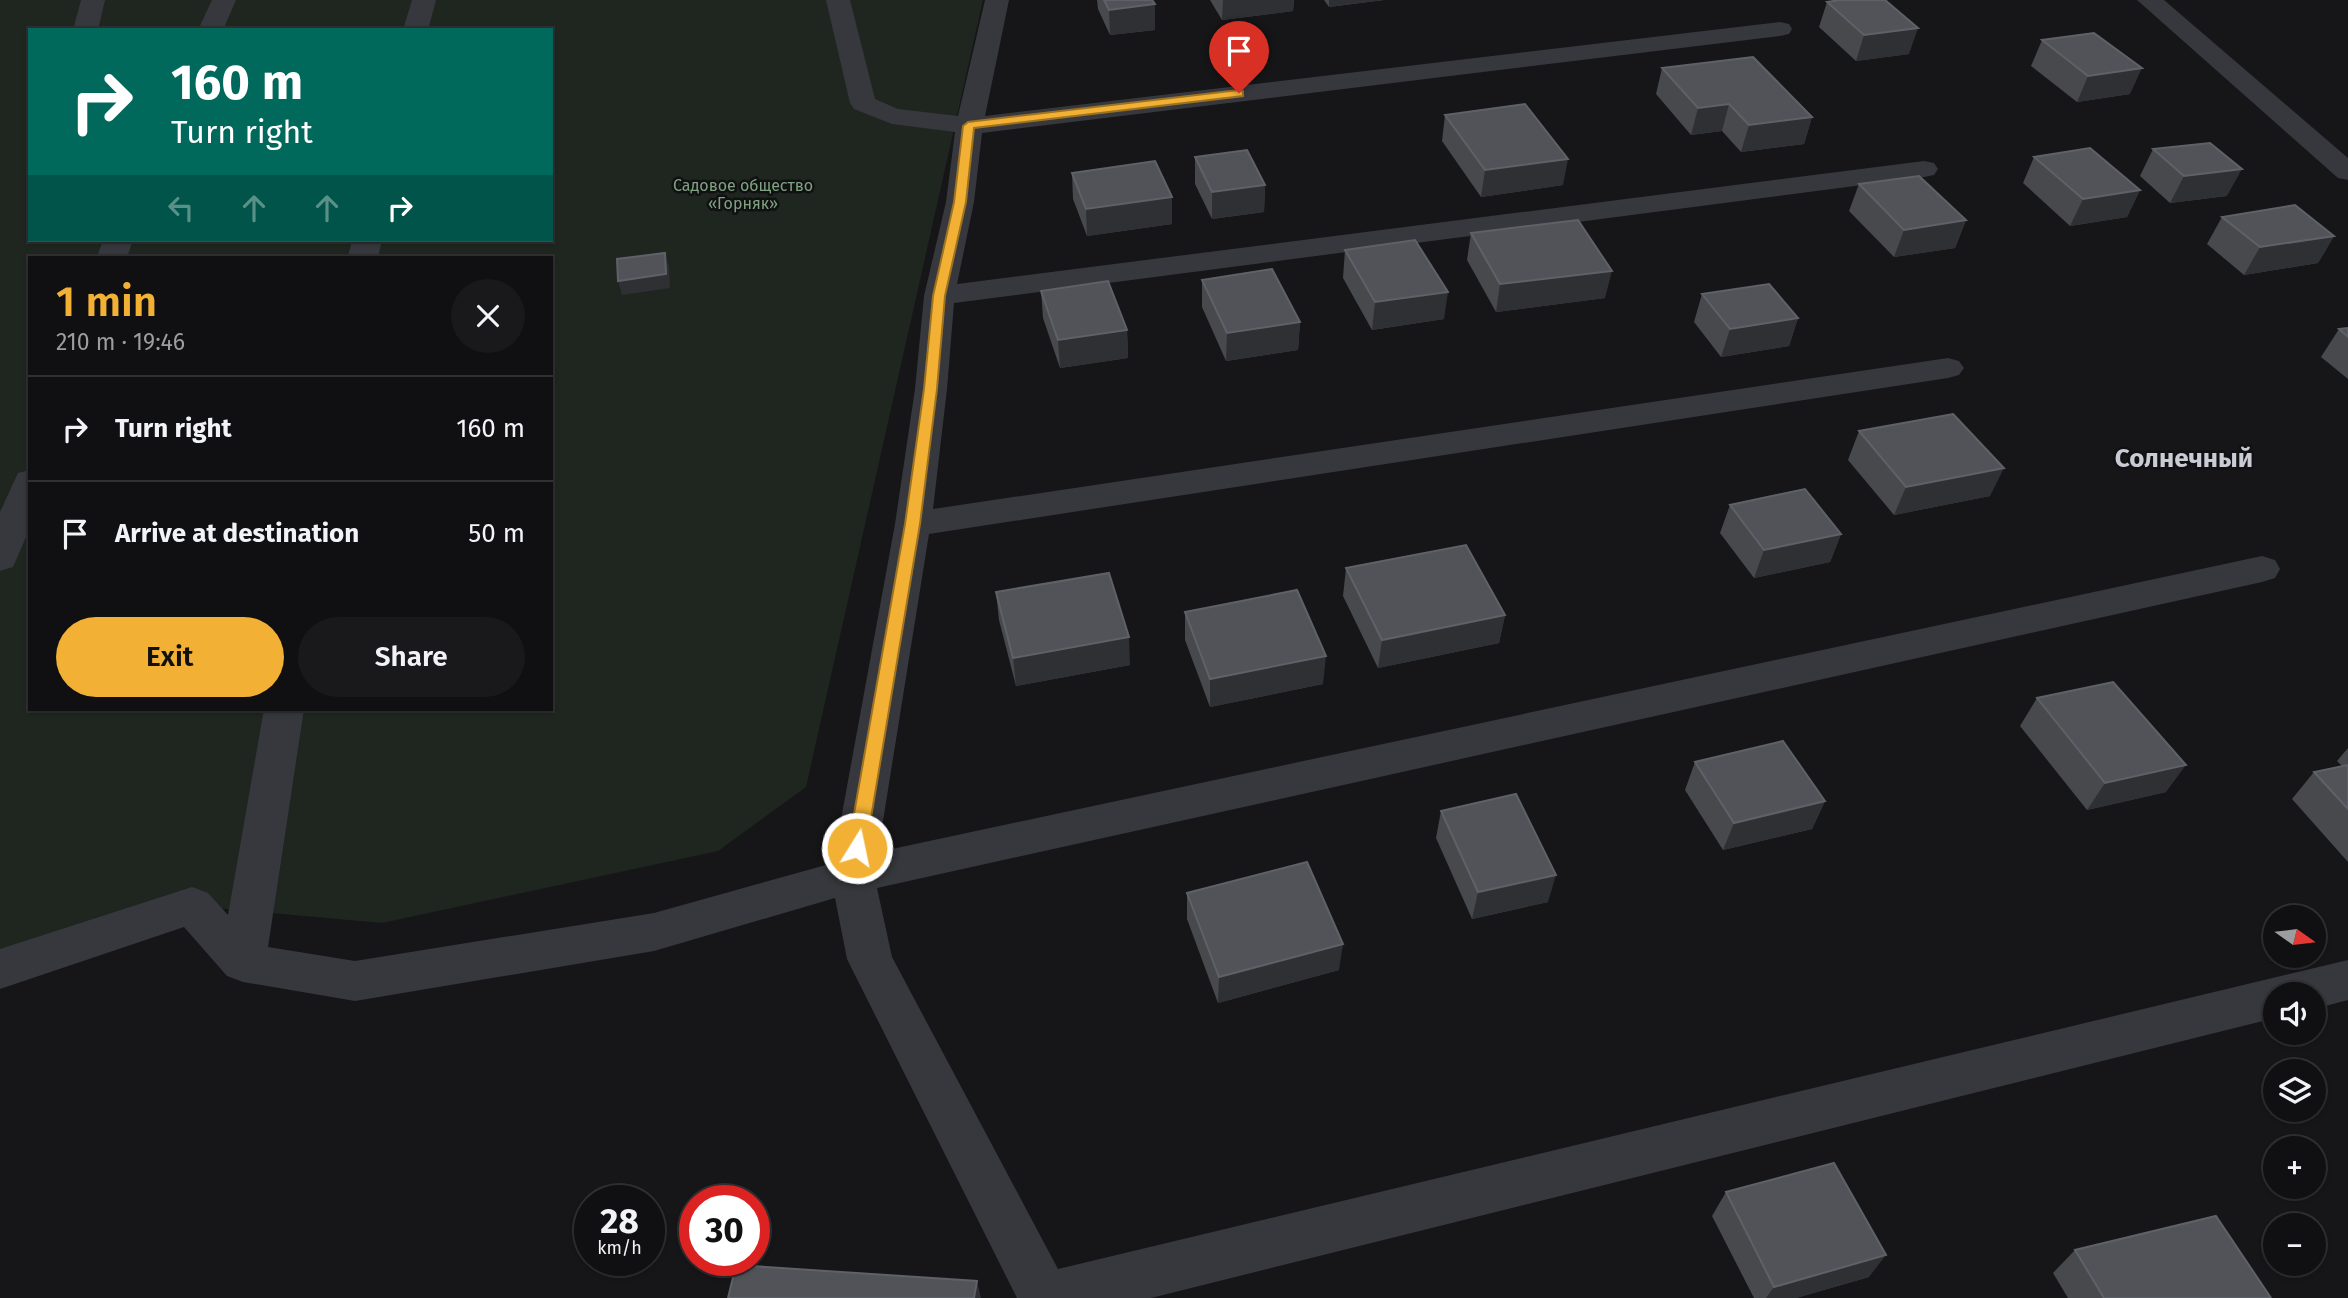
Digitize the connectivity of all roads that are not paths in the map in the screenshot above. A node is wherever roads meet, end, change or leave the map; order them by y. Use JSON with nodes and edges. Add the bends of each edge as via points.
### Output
{"nodes":[{"id":1,"x":93,"y":0,"type":"edge"},
{"id":2,"x":224,"y":0,"type":"edge"},
{"id":3,"x":424,"y":0,"type":"edge"},
{"id":4,"x":838,"y":0,"type":"edge"},
{"id":5,"x":997,"y":0,"type":"edge"},
{"id":6,"x":2149,"y":0,"type":"edge"},
{"id":7,"x":86,"y":28,"type":"edge"},
{"id":8,"x":211,"y":28,"type":"edge"},
{"id":9,"x":416,"y":28,"type":"edge"},
{"id":10,"x":1780,"y":29,"type":"dead end"},
{"id":11,"x":968,"y":126,"type":"junction"},
{"id":12,"x":1924,"y":169,"type":"dead end"},
{"id":13,"x":2348,"y":172,"type":"edge"},
{"id":14,"x":939,"y":296,"type":"junction"},
{"id":15,"x":1948,"y":368,"type":"dead end"},
{"id":16,"x":28,"y":486,"type":"edge"},
{"id":17,"x":913,"y":524,"type":"junction"},
{"id":18,"x":0,"y":558,"type":"edge"},
{"id":19,"x":2262,"y":569,"type":"dead end"},
{"id":20,"x":284,"y":711,"type":"edge"},
{"id":21,"x":852,"y":875,"type":"junction"},
{"id":22,"x":243,"y":962,"type":"junction"},
{"id":23,"x":0,"y":969,"type":"edge"},
{"id":24,"x":2348,"y":980,"type":"edge"},
{"id":25,"x":2326,"y":986,"type":"edge"},
{"id":26,"x":2263,"y":1001,"type":"edge"},
{"id":27,"x":1045,"y":1298,"type":"edge"}],
"edges":[{"from":1,"to":7,"type":"street"},
{"from":2,"to":8,"type":"street"},
{"from":3,"to":9,"type":"street"},
{"from":4,"to":11,"type":"street","via":[[863,103],[892,116]]},
{"from":5,"to":11,"type":"street"},
{"from":6,"to":13,"type":"street"},
{"from":10,"to":11,"type":"street"},
{"from":11,"to":14,"type":"street","via":[[960,202]]},
{"from":12,"to":14,"type":"street"},
{"from":14,"to":17,"type":"street"},
{"from":15,"to":17,"type":"street"},
{"from":16,"to":18,"type":"street"},
{"from":17,"to":21,"type":"street"},
{"from":19,"to":21,"type":"street"},
{"from":20,"to":22,"type":"street"},
{"from":21,"to":22,"type":"street","via":[[653,932],[355,981]]},
{"from":21,"to":27,"type":"street","via":[[870,959]]},
{"from":22,"to":23,"type":"street","via":[[192,906]]},
{"from":24,"to":25,"type":"street"},
{"from":26,"to":27,"type":"street"}]}
